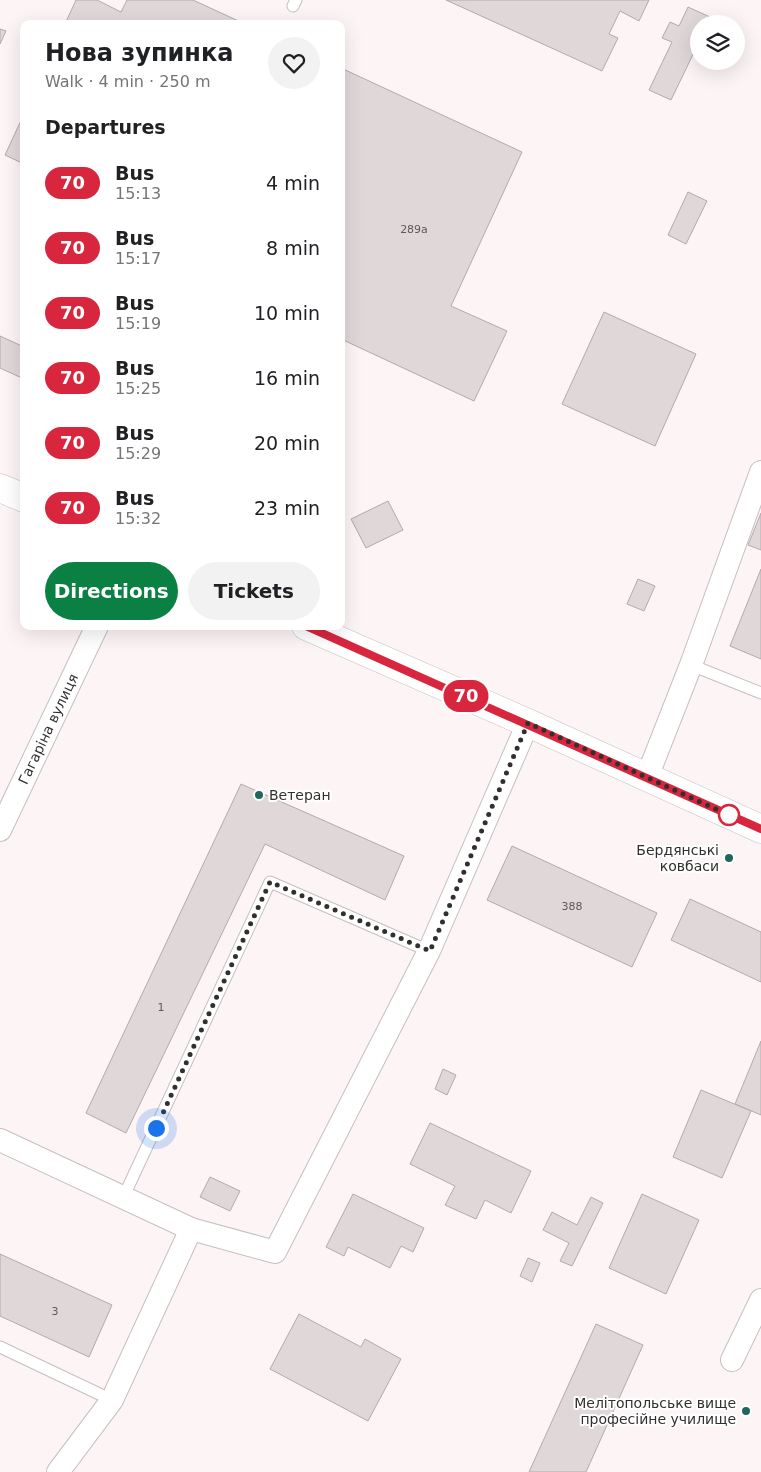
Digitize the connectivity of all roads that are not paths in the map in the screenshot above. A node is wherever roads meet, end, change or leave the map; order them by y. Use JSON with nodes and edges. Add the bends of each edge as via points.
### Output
{"nodes":[{"id":1,"x":761,"y":472,"type":"edge"},
{"id":2,"x":0,"y":488,"type":"edge"},
{"id":3,"x":20,"y":496,"type":"edge"},
{"id":4,"x":95,"y":630,"type":"edge"},
{"id":5,"x":315,"y":630,"type":"edge"},
{"id":6,"x":691,"y":665,"type":"junction"},
{"id":7,"x":761,"y":693,"type":"edge"},
{"id":8,"x":528,"y":723,"type":"junction"},
{"id":9,"x":647,"y":777,"type":"junction"},
{"id":10,"x":761,"y":829,"type":"edge"},
{"id":11,"x":0,"y":830,"type":"edge"},
{"id":12,"x":430,"y":951,"type":"junction"},
{"id":13,"x":0,"y":1140,"type":"edge"},
{"id":14,"x":124,"y":1198,"type":"junction"},
{"id":15,"x":191,"y":1229,"type":"junction"},
{"id":16,"x":761,"y":1300,"type":"edge"},
{"id":17,"x":0,"y":1347,"type":"edge"},
{"id":18,"x":732,"y":1360,"type":"dead end"},
{"id":19,"x":112,"y":1400,"type":"junction"},
{"id":20,"x":58,"y":1472,"type":"edge"}],
"edges":[{"from":1,"to":6,"type":"street"},
{"from":2,"to":3,"type":"main road"},
{"from":4,"to":11,"type":"street","name":"Гагаріна вулиця"},
{"from":5,"to":8,"type":"main road"},
{"from":6,"to":7,"type":"lane"},
{"from":6,"to":9,"type":"street"},
{"from":8,"to":9,"type":"main road"},
{"from":8,"to":12,"type":"street"},
{"from":9,"to":10,"type":"main road"},
{"from":12,"to":14,"type":"lane","via":[[270,882]]},
{"from":12,"to":15,"type":"street","via":[[276,1252]]},
{"from":13,"to":14,"type":"street"},
{"from":14,"to":15,"type":"street"},
{"from":15,"to":19,"type":"street"},
{"from":16,"to":18,"type":"street"},
{"from":17,"to":19,"type":"lane"},
{"from":19,"to":20,"type":"street"}]}
